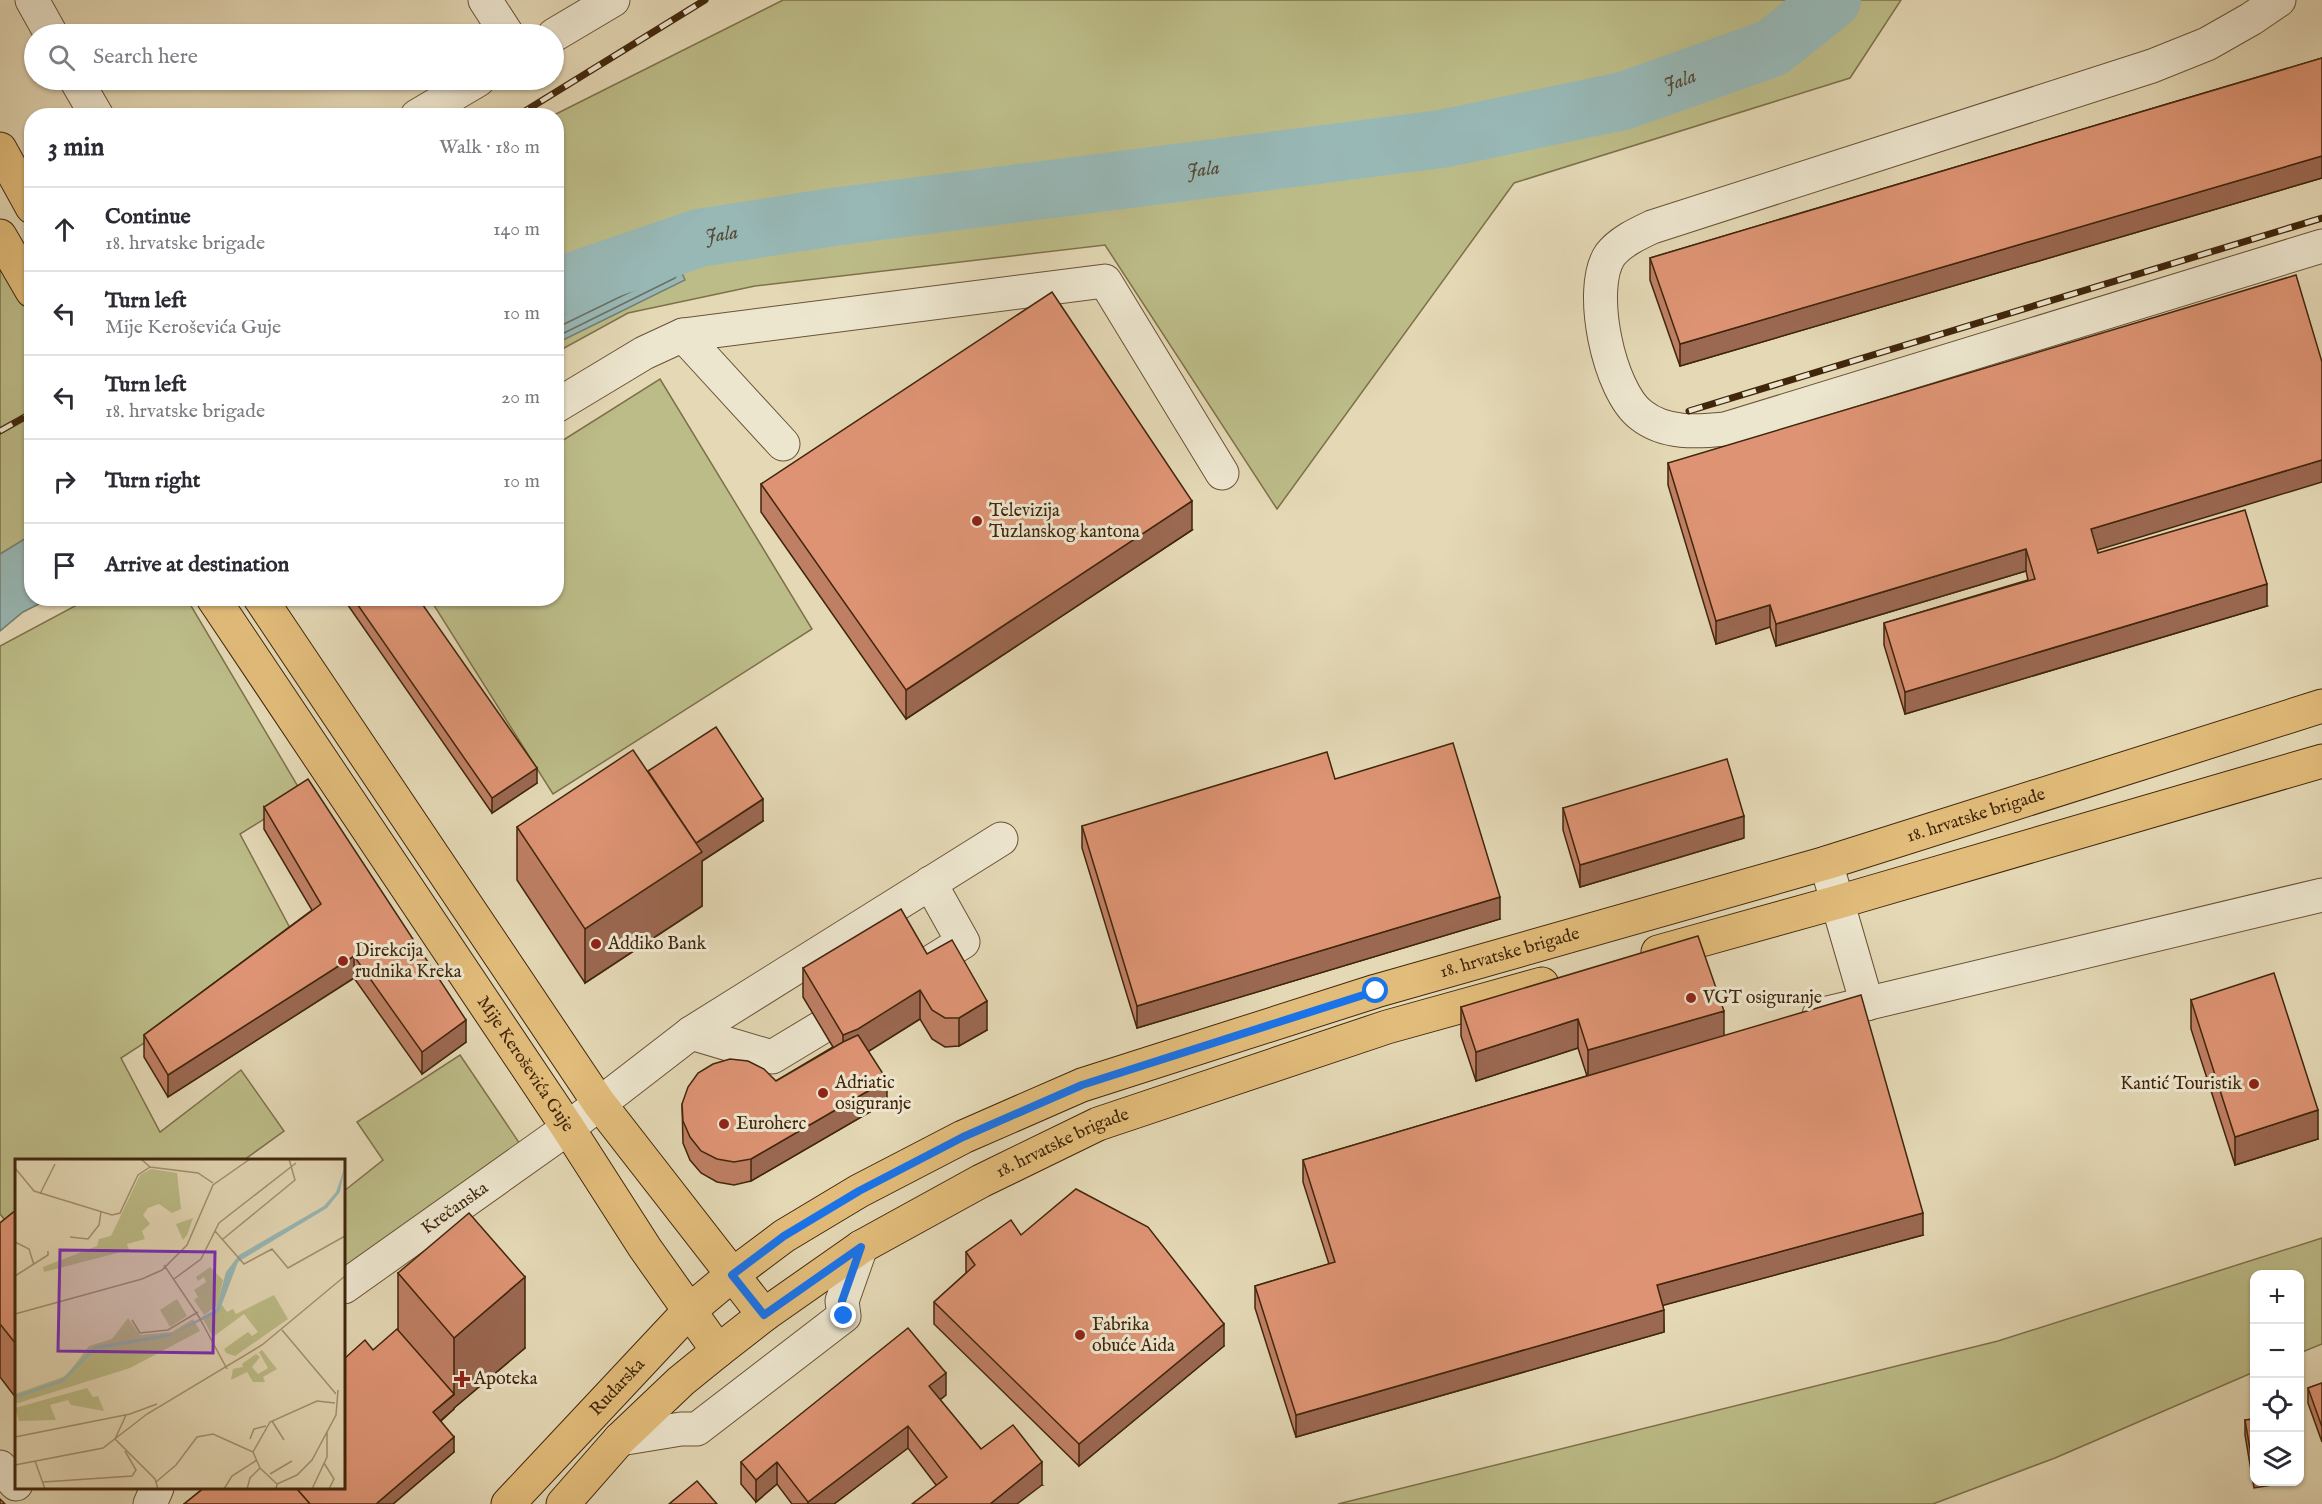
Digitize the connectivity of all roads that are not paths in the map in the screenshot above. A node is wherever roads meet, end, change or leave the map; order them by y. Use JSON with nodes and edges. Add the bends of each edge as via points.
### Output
{"nodes":[{"id":1,"x":32,"y":0,"type":"edge"},
{"id":2,"x":613,"y":0,"type":"edge"},
{"id":3,"x":2279,"y":0,"type":"edge"},
{"id":4,"x":45,"y":24,"type":"edge"},
{"id":5,"x":564,"y":29,"type":"edge"},
{"id":6,"x":82,"y":90,"type":"edge"},
{"id":7,"x":461,"y":90,"type":"edge"},
{"id":8,"x":92,"y":108,"type":"edge"},
{"id":9,"x":431,"y":108,"type":"edge"},
{"id":10,"x":0,"y":149,"type":"edge"},
{"id":11,"x":24,"y":192,"type":"edge"},
{"id":12,"x":0,"y":236,"type":"edge"},
{"id":13,"x":2322,"y":246,"type":"edge"},
{"id":14,"x":24,"y":277,"type":"edge"},
{"id":15,"x":683,"y":335,"type":"junction"},
{"id":16,"x":564,"y":401,"type":"edge"},
{"id":17,"x":783,"y":444,"type":"dead end"},
{"id":18,"x":1222,"y":473,"type":"dead end"},
{"id":19,"x":265,"y":606,"type":"edge"},
{"id":20,"x":220,"y":610,"type":"edge"},
{"id":21,"x":2322,"y":706,"type":"edge"},
{"id":22,"x":2322,"y":763,"type":"edge"},
{"id":23,"x":1001,"y":839,"type":"dead end"},
{"id":24,"x":1826,"y":863,"type":"junction"},
{"id":25,"x":930,"y":883,"type":"junction"},
{"id":26,"x":2322,"y":895,"type":"edge"},
{"id":27,"x":1838,"y":902,"type":"junction"},
{"id":28,"x":1630,"y":960,"type":"edge"},
{"id":29,"x":1572,"y":976,"type":"edge"},
{"id":30,"x":1867,"y":1004,"type":"junction"},
{"id":31,"x":1791,"y":1022,"type":"edge"},
{"id":32,"x":691,"y":1033,"type":"junction"},
{"id":33,"x":599,"y":1103,"type":"junction"},
{"id":34,"x":568,"y":1128,"type":"junction"},
{"id":35,"x":861,"y":1247,"type":"junction"},
{"id":36,"x":732,"y":1275,"type":"junction"},
{"id":37,"x":345,"y":1286,"type":"edge"},
{"id":38,"x":689,"y":1311,"type":"junction"},
{"id":39,"x":764,"y":1315,"type":"junction"},
{"id":40,"x":718,"y":1351,"type":"junction"},
{"id":41,"x":620,"y":1439,"type":"junction"},
{"id":42,"x":0,"y":1467,"type":"edge"},
{"id":43,"x":15,"y":1483,"type":"edge"},
{"id":44,"x":21,"y":1489,"type":"edge"},
{"id":45,"x":157,"y":1489,"type":"edge"},
{"id":46,"x":36,"y":1504,"type":"edge"},
{"id":47,"x":150,"y":1504,"type":"edge"},
{"id":48,"x":508,"y":1504,"type":"edge"},
{"id":49,"x":563,"y":1504,"type":"edge"}],
"edges":[{"from":1,"to":4,"type":"street"},
{"from":2,"to":5,"type":"street"},
{"from":3,"to":13,"type":"street","via":[[2207,44],[2152,66],[1630,237],[1610,256],[1602,282],[1601,324],[1612,367],[1624,394],[1640,415],[1663,427],[1693,432],[1725,429]]},
{"from":6,"to":8,"type":"street"},
{"from":7,"to":9,"type":"street"},
{"from":10,"to":11,"type":"main road"},
{"from":12,"to":14,"type":"main road"},
{"from":15,"to":16,"type":"street","via":[[644,353]]},
{"from":15,"to":17,"type":"street"},
{"from":15,"to":18,"type":"street","via":[[1105,281]]},
{"from":19,"to":33,"type":"main road"},
{"from":20,"to":34,"type":"main road","name":"Mije Keroševića Guje"},
{"from":21,"to":24,"type":"main road","name":"18. hrvatske brigade"},
{"from":22,"to":27,"type":"main road"},
{"from":23,"to":25,"type":"street","name":"Krečanska"},
{"from":24,"to":27,"type":"street"},
{"from":24,"to":36,"type":"main road","name":"18. hrvatske brigade","via":[[1376,991],[1082,1085],[963,1137],[859,1191],[784,1236]]},
{"from":25,"to":32,"type":"street","name":"Krečanska"},
{"from":25,"to":32,"type":"street","via":[[963,942],[772,1057]]},
{"from":26,"to":30,"type":"street"},
{"from":27,"to":28,"type":"main road"},
{"from":27,"to":30,"type":"street"},
{"from":29,"to":35,"type":"main road","name":"18. hrvatske brigade","via":[[1388,1027],[1098,1124],[981,1181]]},
{"from":30,"to":31,"type":"street"},
{"from":32,"to":33,"type":"street","name":"Krečanska"},
{"from":33,"to":34,"type":"street","name":"Krečanska"},
{"from":33,"to":36,"type":"main road"},
{"from":34,"to":37,"type":"street","name":"Krečanska"},
{"from":34,"to":38,"type":"main road","name":"Mije Keroševića Guje"},
{"from":35,"to":39,"type":"main road","name":"18. hrvatske brigade"},
{"from":35,"to":41,"type":"street","via":[[842,1301],[844,1316],[697,1429]]},
{"from":36,"to":38,"type":"main road","name":"Rudarska"},
{"from":36,"to":39,"type":"main road"},
{"from":38,"to":40,"type":"main road","name":"Mije Keroševića Guje"},
{"from":38,"to":48,"type":"main road","name":"Rudarska"},
{"from":39,"to":40,"type":"main road","name":"Rudarska"},
{"from":40,"to":41,"type":"main road","name":"Rudarska"},
{"from":41,"to":49,"type":"main road","name":"Rudarska"},
{"from":42,"to":43,"type":"street"},
{"from":44,"to":46,"type":"street"},
{"from":45,"to":47,"type":"street"}]}
